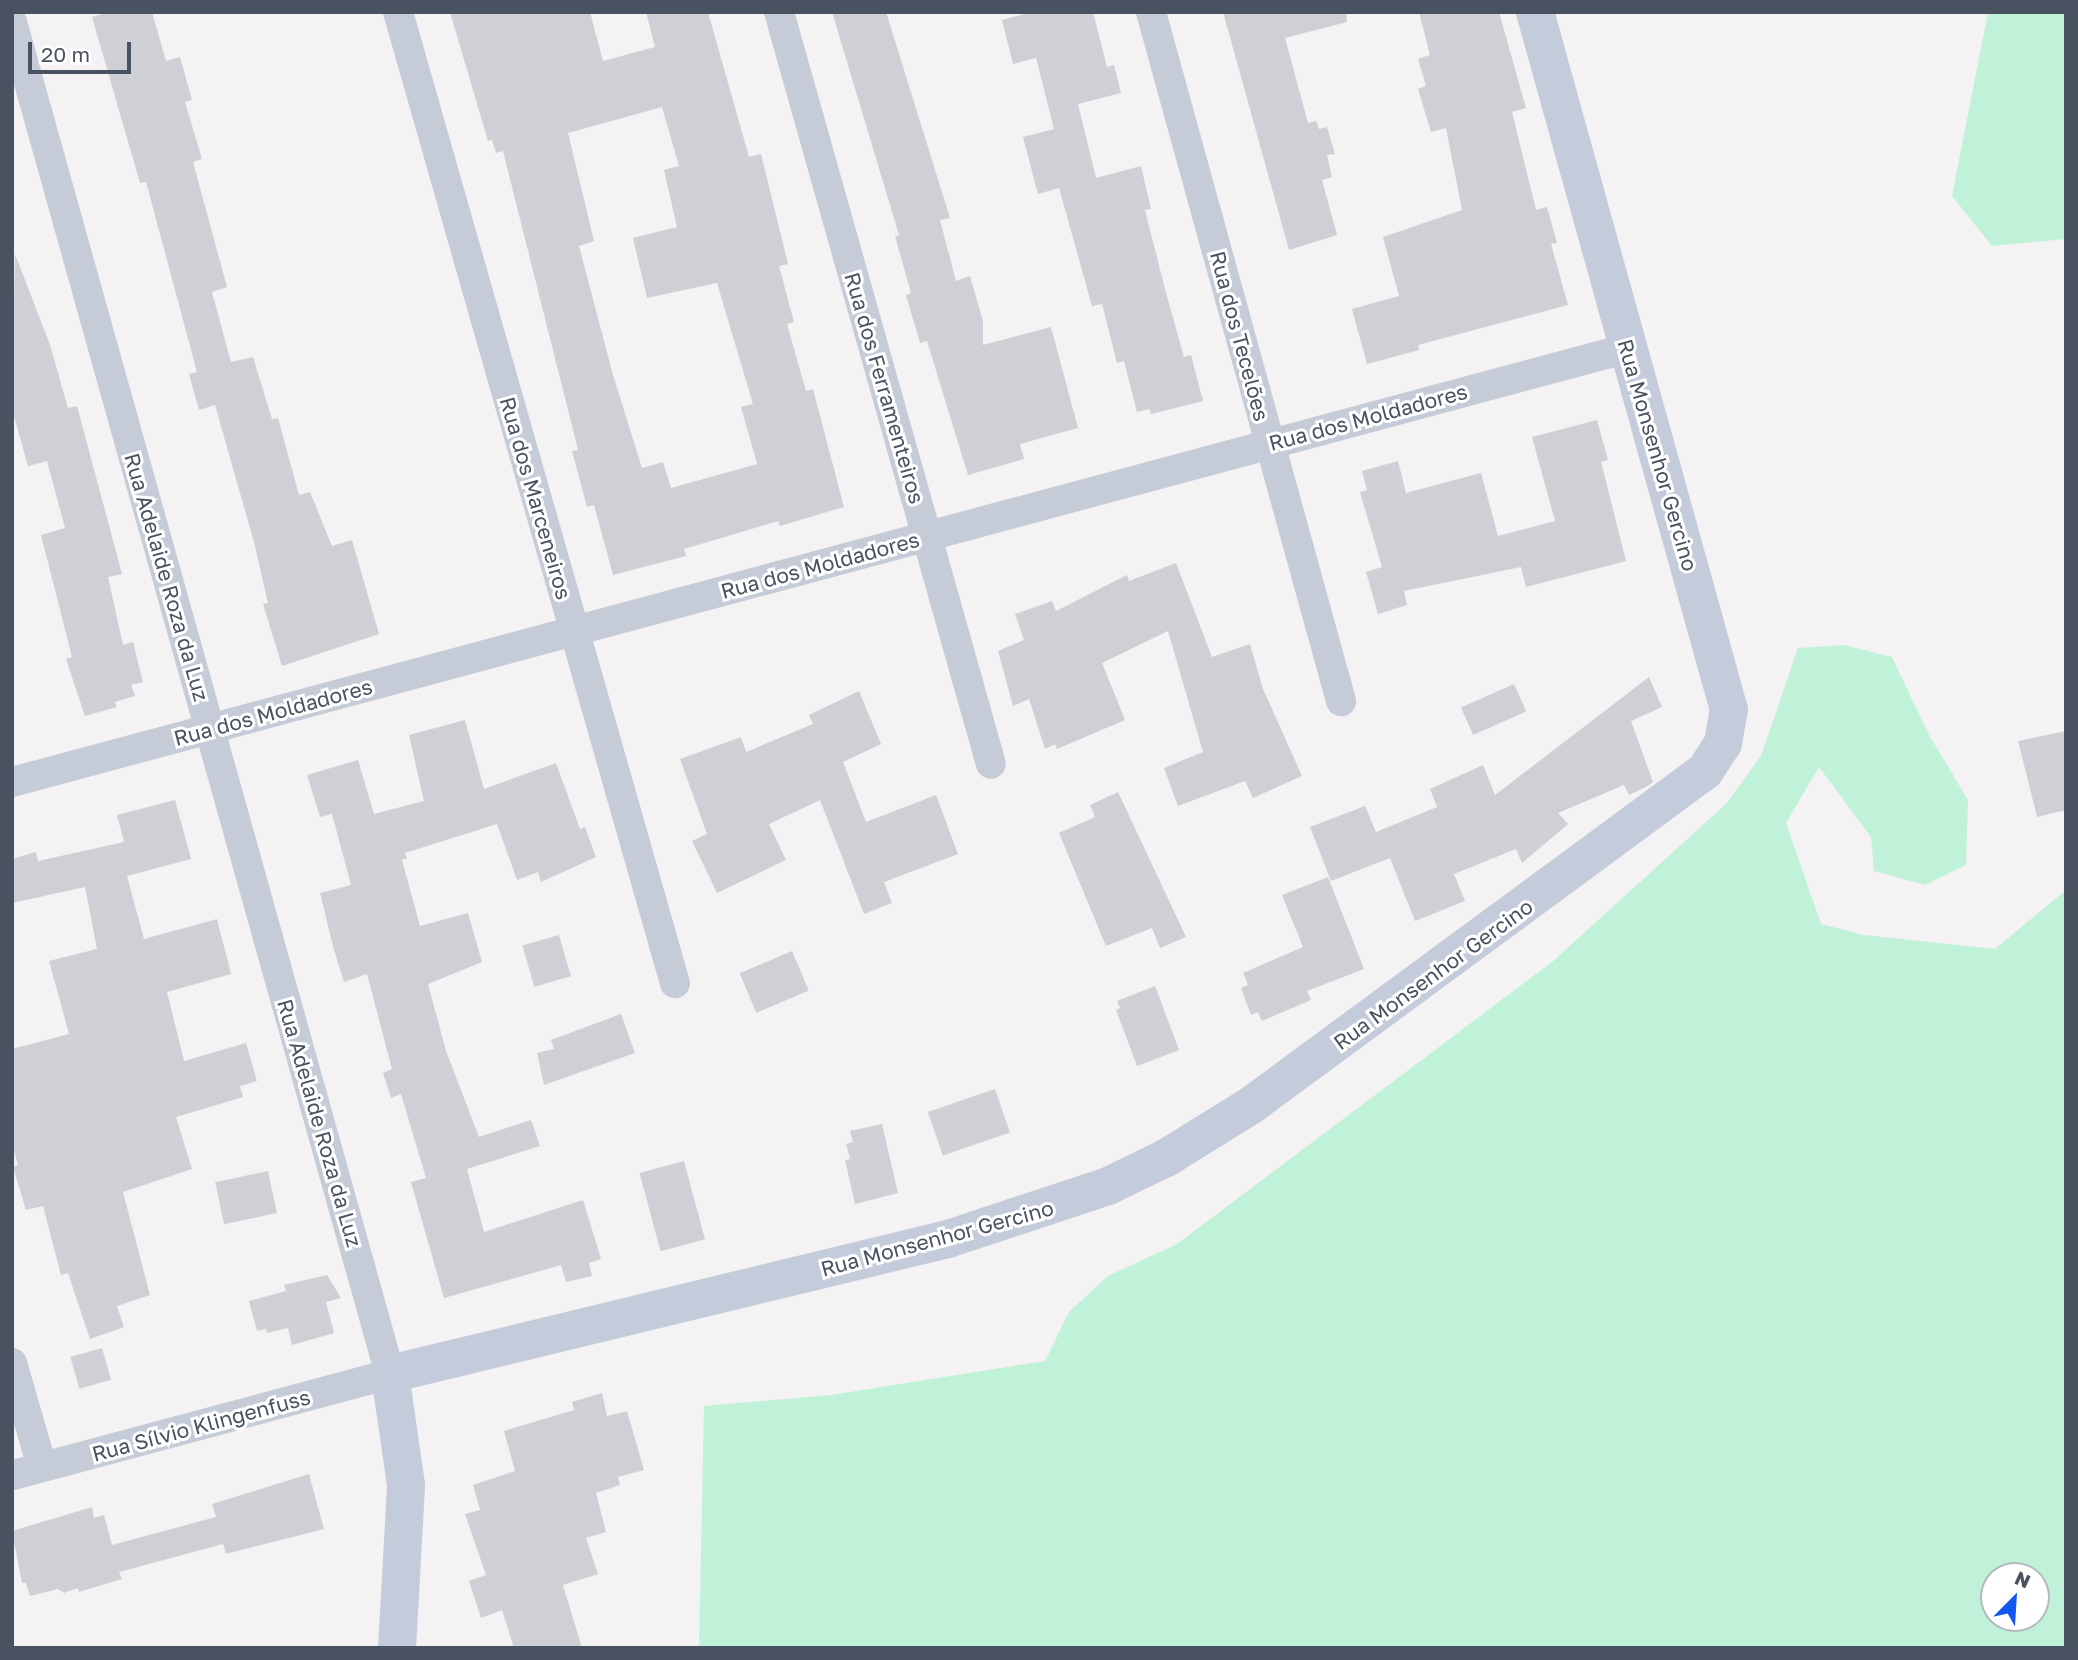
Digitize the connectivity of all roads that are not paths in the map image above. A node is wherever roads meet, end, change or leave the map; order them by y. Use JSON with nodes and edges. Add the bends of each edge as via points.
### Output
{"nodes":[{"id":1,"x":398,"y":12,"type":"edge"},
{"id":2,"x":779,"y":12,"type":"edge"},
{"id":3,"x":1151,"y":12,"type":"edge"},
{"id":4,"x":1535,"y":12,"type":"edge"},
{"id":5,"x":12,"y":22,"type":"edge"},
{"id":6,"x":1628,"y":348,"type":"junction"},
{"id":7,"x":1270,"y":444,"type":"junction"},
{"id":8,"x":927,"y":536,"type":"junction"},
{"id":9,"x":574,"y":631,"type":"junction"},
{"id":10,"x":1341,"y":701,"type":"dead end"},
{"id":11,"x":210,"y":729,"type":"junction"},
{"id":12,"x":991,"y":764,"type":"dead end"},
{"id":13,"x":12,"y":782,"type":"edge"},
{"id":14,"x":675,"y":983,"type":"dead end"},
{"id":15,"x":12,"y":1363,"type":"edge"},
{"id":16,"x":390,"y":1374,"type":"junction"},
{"id":17,"x":42,"y":1467,"type":"junction"},
{"id":18,"x":12,"y":1475,"type":"edge"},
{"id":19,"x":397,"y":1648,"type":"edge"}],
"edges":[{"from":1,"to":9,"type":"street","name":"Rua dos Marceneiros"},
{"from":2,"to":8,"type":"street","name":"Rua dos Ferramenteiros"},
{"from":3,"to":7,"type":"street","name":"Rua dos Tecelões"},
{"from":4,"to":6,"type":"main road","name":"Rua Monsenhor Gercino"},
{"from":5,"to":11,"type":"street","name":"Rua Adelaide Roza da Luz"},
{"from":6,"to":7,"type":"street","name":"Rua dos Moldadores"},
{"from":6,"to":16,"type":"main road","name":"Rua Monsenhor Gercino","via":[[1729,710],[1723,743],[1705,771],[1250,1106],[1166,1158],[1108,1186],[948,1239]]},
{"from":7,"to":8,"type":"street","name":"Rua dos Moldadores"},
{"from":7,"to":10,"type":"street","name":"Rua dos Tecelões"},
{"from":8,"to":9,"type":"street","name":"Rua dos Moldadores"},
{"from":8,"to":12,"type":"street","name":"Rua dos Ferramenteiros"},
{"from":9,"to":11,"type":"street","name":"Rua dos Moldadores"},
{"from":9,"to":14,"type":"street","name":"Rua dos Marceneiros"},
{"from":11,"to":13,"type":"street","name":"Rua dos Moldadores"},
{"from":11,"to":16,"type":"street","name":"Rua Adelaide Roza da Luz"},
{"from":15,"to":17,"type":"street"},
{"from":16,"to":17,"type":"street","name":"Rua Sílvio Klingenfuss"},
{"from":16,"to":19,"type":"main road","via":[[406,1485]]},
{"from":17,"to":18,"type":"street","name":"Rua Sílvio Klingenfuss"}]}
